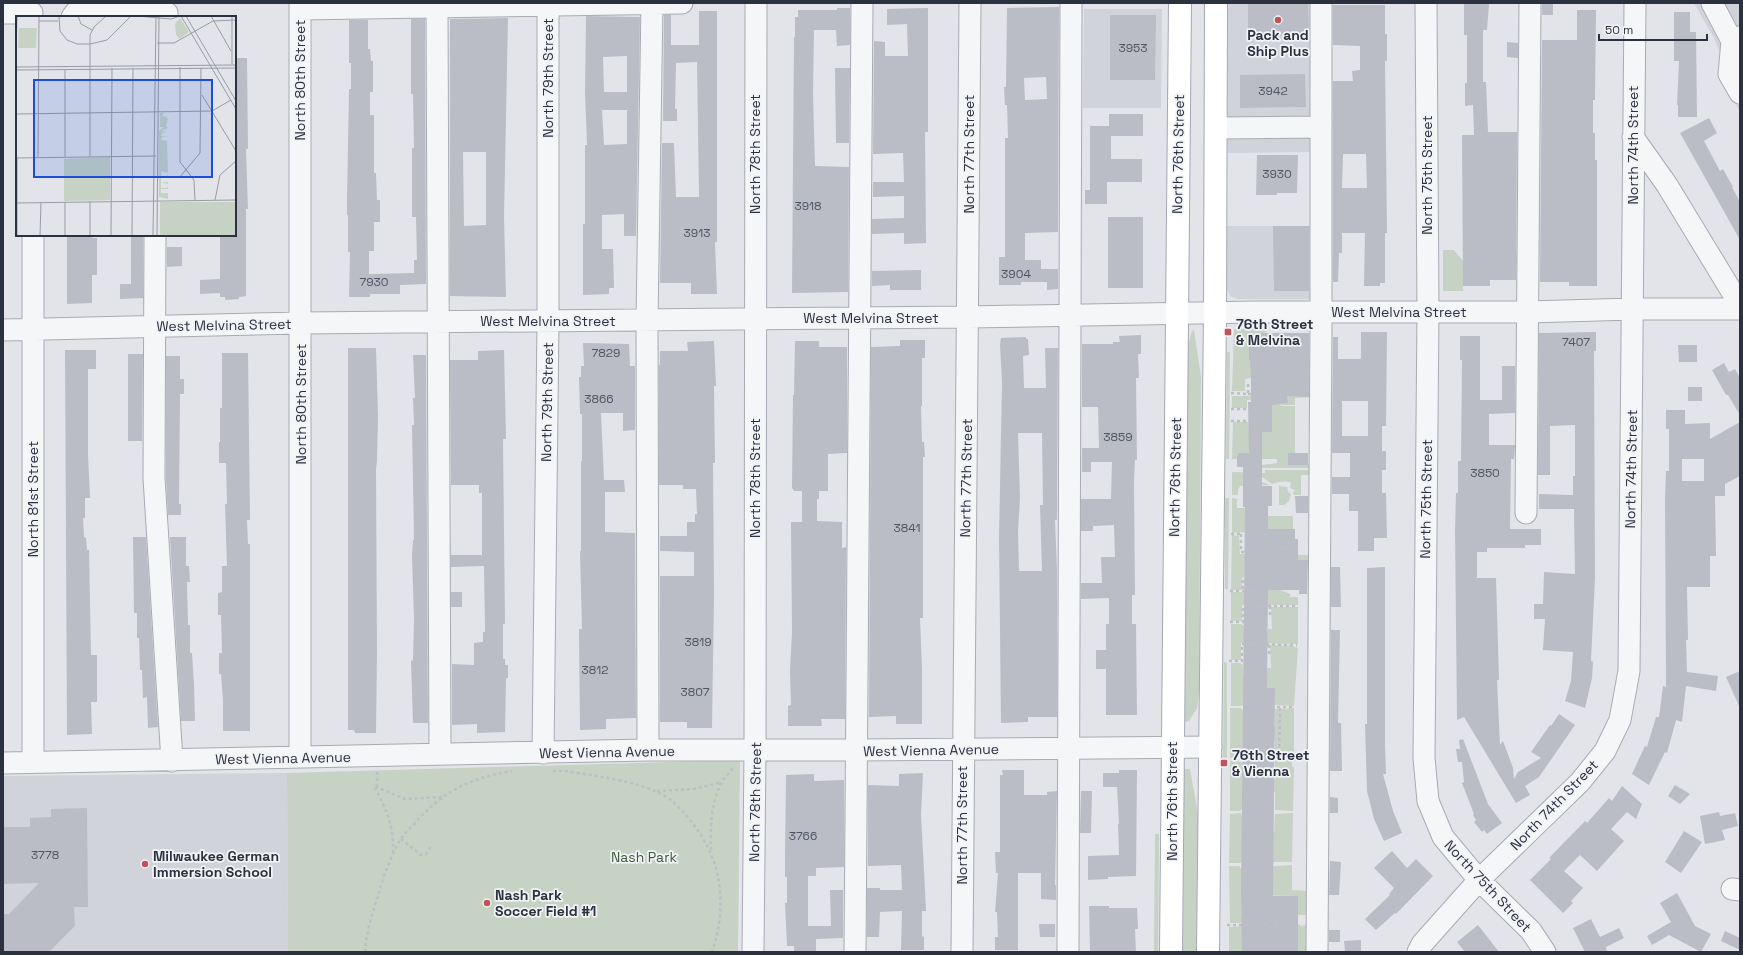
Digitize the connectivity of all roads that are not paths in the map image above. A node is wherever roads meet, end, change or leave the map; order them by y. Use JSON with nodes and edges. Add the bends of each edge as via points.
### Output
{"nodes":[{"id":1,"x":682,"y":3,"type":"edge"},
{"id":2,"x":756,"y":3,"type":"edge"},
{"id":3,"x":862,"y":3,"type":"edge"},
{"id":4,"x":970,"y":3,"type":"edge"},
{"id":5,"x":1071,"y":3,"type":"edge"},
{"id":6,"x":1180,"y":3,"type":"edge"},
{"id":7,"x":1206,"y":3,"type":"edge"},
{"id":8,"x":1216,"y":3,"type":"edge"},
{"id":9,"x":1321,"y":3,"type":"edge"},
{"id":10,"x":1426,"y":3,"type":"edge"},
{"id":11,"x":1530,"y":3,"type":"edge"},
{"id":12,"x":1635,"y":3,"type":"edge"},
{"id":13,"x":1712,"y":3,"type":"edge"},
{"id":14,"x":548,"y":4,"type":"edge"},
{"id":15,"x":652,"y":4,"type":"edge"},
{"id":16,"x":434,"y":5,"type":"edge"},
{"id":17,"x":300,"y":6,"type":"edge"},
{"id":18,"x":32,"y":11,"type":"edge"},
{"id":19,"x":3,"y":13,"type":"edge"},
{"id":20,"x":167,"y":15,"type":"edge"},
{"id":21,"x":73,"y":16,"type":"edge"},
{"id":22,"x":1216,"y":32,"type":"junction"},
{"id":23,"x":1736,"y":39,"type":"edge"},
{"id":24,"x":1740,"y":93,"type":"edge"},
{"id":25,"x":1320,"y":127,"type":"junction"},
{"id":26,"x":1216,"y":128,"type":"junction"},
{"id":27,"x":1633,"y":137,"type":"junction"},
{"id":28,"x":32,"y":236,"type":"edge"},
{"id":29,"x":155,"y":236,"type":"edge"},
{"id":30,"x":1740,"y":305,"type":"edge"},
{"id":31,"x":1633,"y":309,"type":"junction"},
{"id":32,"x":1740,"y":309,"type":"edge"},
{"id":33,"x":1321,"y":312,"type":"junction"},
{"id":34,"x":1428,"y":312,"type":"junction"},
{"id":35,"x":1528,"y":312,"type":"junction"},
{"id":36,"x":1177,"y":313,"type":"junction"},
{"id":37,"x":1215,"y":313,"type":"junction"},
{"id":38,"x":1071,"y":316,"type":"junction"},
{"id":39,"x":968,"y":317,"type":"junction"},
{"id":40,"x":860,"y":318,"type":"junction"},
{"id":41,"x":755,"y":319,"type":"junction"},
{"id":42,"x":647,"y":320,"type":"junction"},
{"id":43,"x":548,"y":321,"type":"junction"},
{"id":44,"x":439,"y":322,"type":"junction"},
{"id":45,"x":301,"y":323,"type":"junction"},
{"id":46,"x":155,"y":327,"type":"junction"},
{"id":47,"x":3,"y":330,"type":"edge"},
{"id":48,"x":33,"y":330,"type":"junction"},
{"id":49,"x":1526,"y":513,"type":"dead end"},
{"id":50,"x":1172,"y":747,"type":"junction"},
{"id":51,"x":1211,"y":747,"type":"junction"},
{"id":52,"x":1068,"y":748,"type":"junction"},
{"id":53,"x":648,"y":750,"type":"junction"},
{"id":54,"x":856,"y":750,"type":"junction"},
{"id":55,"x":963,"y":750,"type":"junction"},
{"id":56,"x":755,"y":751,"type":"junction"},
{"id":57,"x":543,"y":753,"type":"junction"},
{"id":58,"x":440,"y":754,"type":"junction"},
{"id":59,"x":300,"y":757,"type":"junction"},
{"id":60,"x":172,"y":760,"type":"junction"},
{"id":61,"x":33,"y":762,"type":"junction"},
{"id":62,"x":3,"y":763,"type":"edge"},
{"id":63,"x":1479,"y":880,"type":"junction"},
{"id":64,"x":753,"y":952,"type":"edge"},
{"id":65,"x":856,"y":952,"type":"edge"},
{"id":66,"x":962,"y":952,"type":"edge"},
{"id":67,"x":1068,"y":952,"type":"edge"},
{"id":68,"x":1171,"y":952,"type":"edge"},
{"id":69,"x":1208,"y":952,"type":"edge"},
{"id":70,"x":1316,"y":952,"type":"edge"},
{"id":71,"x":1418,"y":952,"type":"edge"},
{"id":72,"x":1545,"y":952,"type":"edge"}],
"edges":[{"from":1,"to":15,"type":"street"},
{"from":2,"to":41,"type":"street","name":"North 78th Street"},
{"from":3,"to":40,"type":"street"},
{"from":4,"to":39,"type":"street","name":"North 77th Street"},
{"from":5,"to":38,"type":"street"},
{"from":6,"to":36,"type":"main road","name":"North 76th Street"},
{"from":7,"to":22,"type":"main road"},
{"from":8,"to":22,"type":"main road"},
{"from":9,"to":25,"type":"street"},
{"from":10,"to":34,"type":"street","name":"North 75th Street"},
{"from":11,"to":35,"type":"street"},
{"from":12,"to":27,"type":"street","name":"North 74th Street"},
{"from":13,"to":23,"type":"street"},
{"from":14,"to":15,"type":"street"},
{"from":14,"to":16,"type":"street"},
{"from":14,"to":43,"type":"street","name":"North 79th Street"},
{"from":15,"to":42,"type":"street"},
{"from":16,"to":17,"type":"street"},
{"from":16,"to":44,"type":"street"},
{"from":17,"to":45,"type":"street","name":"North 80th Street"},
{"from":18,"to":19,"type":"street"},
{"from":20,"to":21,"type":"street","via":[[75,13]]},
{"from":22,"to":26,"type":"main road"},
{"from":23,"to":24,"type":"street","via":[[1729,74]]},
{"from":25,"to":26,"type":"street"},
{"from":25,"to":33,"type":"street"},
{"from":26,"to":37,"type":"main road"},
{"from":27,"to":30,"type":"street","via":[[1667,185]]},
{"from":27,"to":31,"type":"street","name":"North 74th Street"},
{"from":28,"to":48,"type":"street","name":"North 81st Street"},
{"from":29,"to":46,"type":"street"},
{"from":31,"to":32,"type":"street","name":"West Melvina Street"},
{"from":31,"to":35,"type":"street","name":"West Melvina Street"},
{"from":31,"to":63,"type":"street","name":"North 74th Street","via":[[1629,671],[1620,720],[1605,751],[1580,782]]},
{"from":33,"to":34,"type":"street","name":"West Melvina Street"},
{"from":33,"to":37,"type":"street","name":"West Melvina Street"},
{"from":33,"to":70,"type":"street"},
{"from":34,"to":35,"type":"street","name":"West Melvina Street"},
{"from":34,"to":63,"type":"street","name":"North 75th Street","via":[[1424,758],[1428,801],[1443,837]]},
{"from":35,"to":49,"type":"street"},
{"from":36,"to":37,"type":"street","name":"West Melvina Street"},
{"from":36,"to":38,"type":"street","name":"West Melvina Street"},
{"from":36,"to":50,"type":"main road","name":"North 76th Street"},
{"from":37,"to":51,"type":"main road"},
{"from":38,"to":39,"type":"street","name":"West Melvina Street"},
{"from":38,"to":52,"type":"street"},
{"from":39,"to":40,"type":"street","name":"West Melvina Street"},
{"from":39,"to":55,"type":"street","name":"North 77th Street"},
{"from":40,"to":41,"type":"street","name":"West Melvina Street"},
{"from":40,"to":54,"type":"street"},
{"from":41,"to":42,"type":"street","name":"West Melvina Street"},
{"from":41,"to":56,"type":"street","name":"North 78th Street"},
{"from":42,"to":43,"type":"street","name":"West Melvina Street"},
{"from":42,"to":53,"type":"street"},
{"from":43,"to":44,"type":"street","name":"West Melvina Street"},
{"from":43,"to":57,"type":"street","name":"North 79th Street"},
{"from":44,"to":45,"type":"street","name":"West Melvina Street"},
{"from":44,"to":58,"type":"street"},
{"from":45,"to":46,"type":"street","name":"West Melvina Street"},
{"from":45,"to":59,"type":"street","name":"North 80th Street"},
{"from":46,"to":48,"type":"street","name":"West Melvina Street"},
{"from":46,"to":60,"type":"street","via":[[154,478]]},
{"from":47,"to":48,"type":"street","name":"West Melvina Street"},
{"from":48,"to":61,"type":"street","name":"North 81st Street"},
{"from":50,"to":51,"type":"street","name":"West Vienna Avenue"},
{"from":50,"to":52,"type":"street","name":"West Vienna Avenue"},
{"from":50,"to":68,"type":"main road","name":"North 76th Street"},
{"from":51,"to":69,"type":"main road"},
{"from":52,"to":55,"type":"street","name":"West Vienna Avenue"},
{"from":52,"to":67,"type":"street"},
{"from":53,"to":56,"type":"street","name":"West Vienna Avenue"},
{"from":53,"to":57,"type":"street","name":"West Vienna Avenue"},
{"from":54,"to":55,"type":"street","name":"West Vienna Avenue"},
{"from":54,"to":56,"type":"street","name":"West Vienna Avenue"},
{"from":54,"to":65,"type":"street"},
{"from":55,"to":66,"type":"street","name":"North 77th Street"},
{"from":56,"to":64,"type":"street","name":"North 78th Street"},
{"from":57,"to":58,"type":"street","name":"West Vienna Avenue"},
{"from":58,"to":59,"type":"street","name":"West Vienna Avenue"},
{"from":59,"to":60,"type":"street","name":"West Vienna Avenue"},
{"from":60,"to":61,"type":"street","name":"West Vienna Avenue"},
{"from":61,"to":62,"type":"street","name":"West Vienna Avenue"},
{"from":63,"to":71,"type":"street","name":"North 74th Street","via":[[1422,944]]},
{"from":63,"to":72,"type":"street","name":"North 75th Street","via":[[1531,931]]}]}
